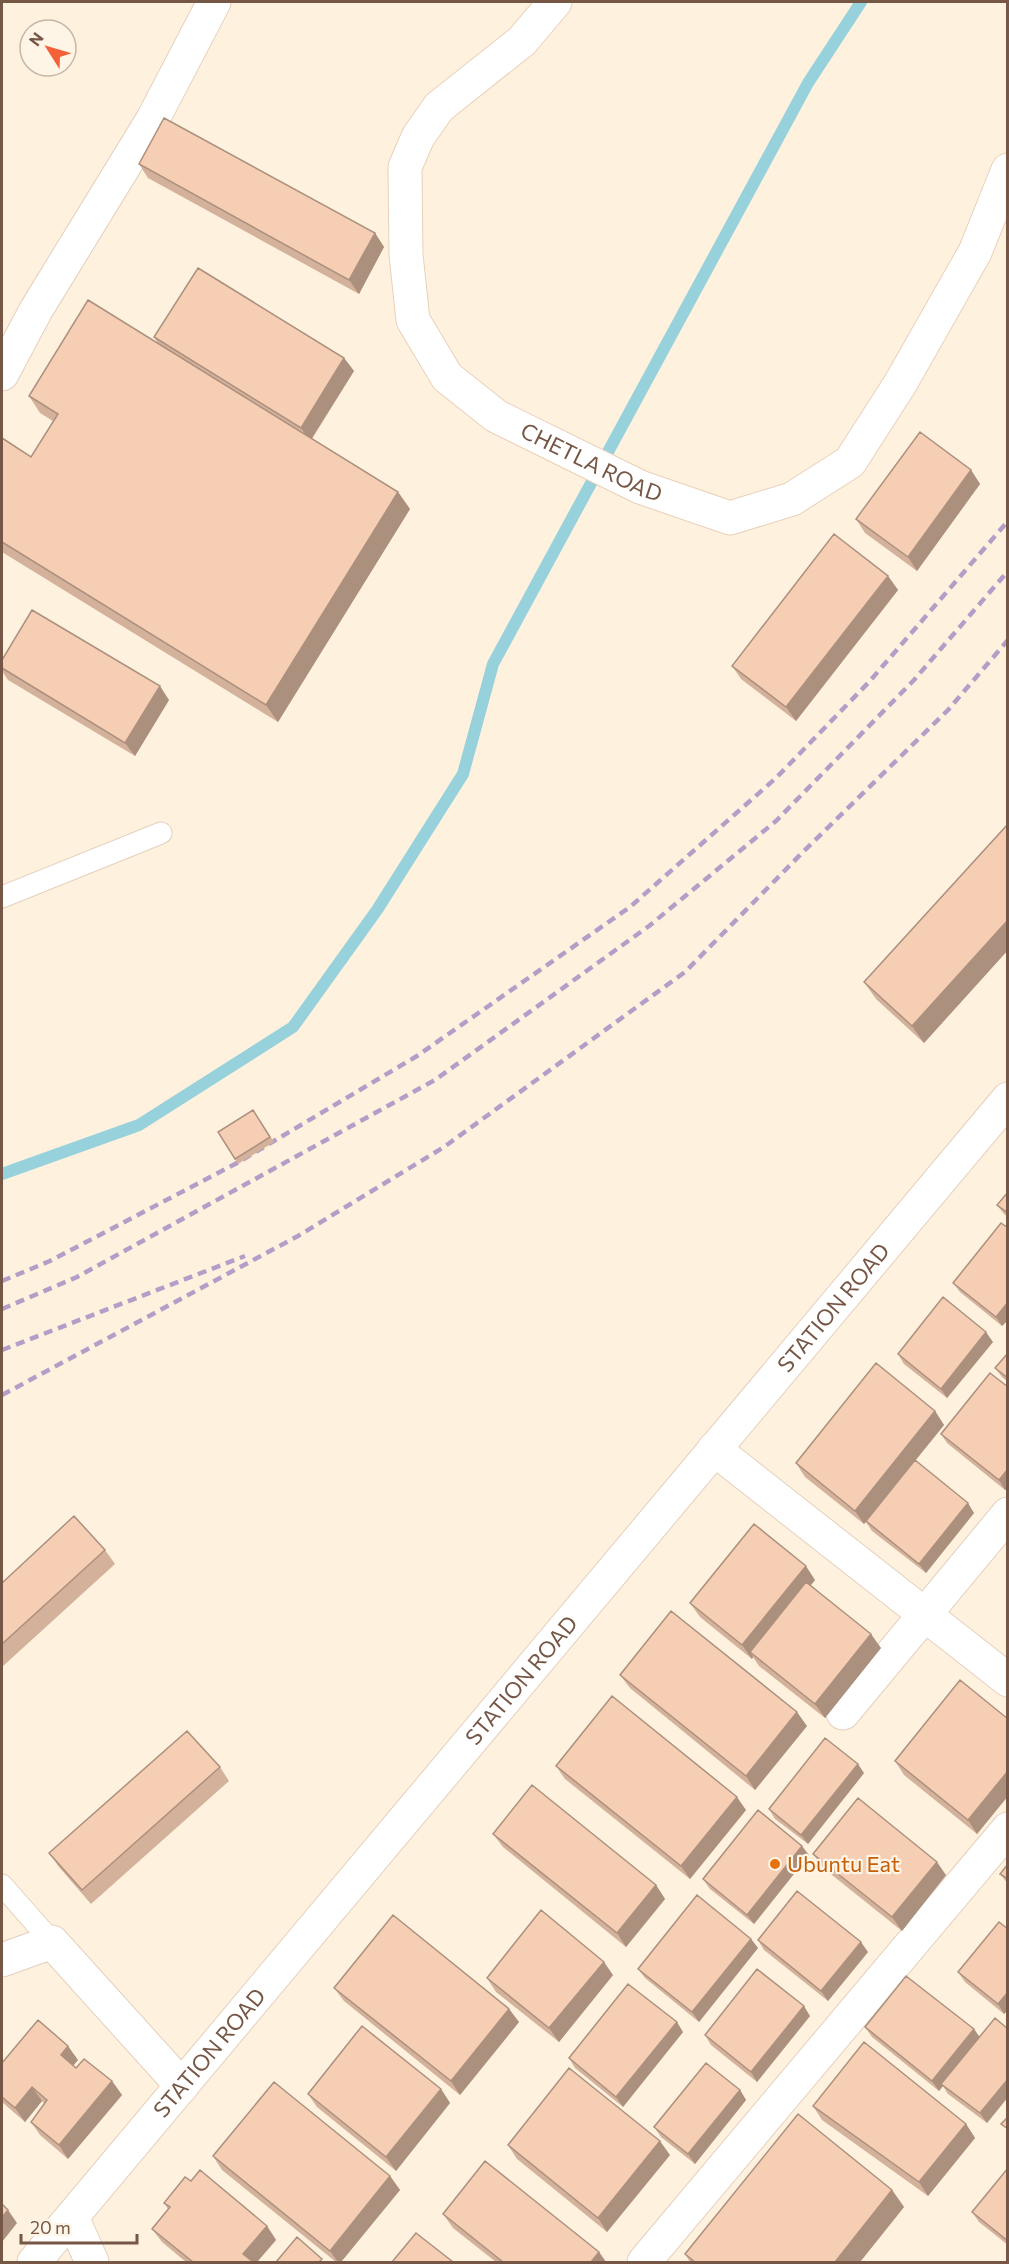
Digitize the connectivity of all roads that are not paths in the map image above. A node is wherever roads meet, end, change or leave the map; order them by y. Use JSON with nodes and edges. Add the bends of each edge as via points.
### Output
{"nodes":[{"id":1,"x":214,"y":2,"type":"edge"},
{"id":2,"x":555,"y":2,"type":"edge"},
{"id":3,"x":1008,"y":170,"type":"edge"},
{"id":4,"x":9,"y":340,"type":"edge"},
{"id":5,"x":2,"y":374,"type":"edge"},
{"id":6,"x":161,"y":833,"type":"dead end"},
{"id":7,"x":2,"y":897,"type":"edge"},
{"id":8,"x":1008,"y":1099,"type":"edge"},
{"id":9,"x":714,"y":1449,"type":"junction"},
{"id":10,"x":1008,"y":1514,"type":"edge"},
{"id":11,"x":926,"y":1615,"type":"junction"},
{"id":12,"x":1008,"y":1680,"type":"edge"},
{"id":13,"x":843,"y":1713,"type":"dead end"},
{"id":14,"x":1008,"y":1829,"type":"edge"},
{"id":15,"x":2,"y":1885,"type":"edge"},
{"id":16,"x":52,"y":1942,"type":"junction"},
{"id":17,"x":2,"y":1960,"type":"edge"},
{"id":18,"x":182,"y":2086,"type":"junction"},
{"id":19,"x":72,"y":2217,"type":"junction"},
{"id":20,"x":34,"y":2262,"type":"edge"},
{"id":21,"x":92,"y":2262,"type":"edge"},
{"id":22,"x":644,"y":2262,"type":"edge"}],
"edges":[{"from":1,"to":4,"type":"street","via":[[153,119]]},
{"from":2,"to":3,"type":"street","name":"CHETLA ROAD","via":[[522,41],[439,107],[418,137],[405,167],[406,255],[413,320],[447,377],[496,416],[640,487],[730,518],[792,499],[850,462],[900,384],[975,252]]},
{"from":4,"to":5,"type":"street"},
{"from":6,"to":7,"type":"lane"},
{"from":8,"to":9,"type":"street","name":"STATION ROAD"},
{"from":9,"to":11,"type":"street"},
{"from":9,"to":18,"type":"street","name":"STATION ROAD"},
{"from":10,"to":11,"type":"street"},
{"from":11,"to":12,"type":"street"},
{"from":11,"to":13,"type":"street"},
{"from":14,"to":22,"type":"street"},
{"from":15,"to":16,"type":"lane"},
{"from":16,"to":17,"type":"street"},
{"from":16,"to":18,"type":"street"},
{"from":18,"to":19,"type":"street","name":"STATION ROAD"},
{"from":19,"to":20,"type":"street","name":"STATION ROAD"},
{"from":19,"to":21,"type":"street"}]}
